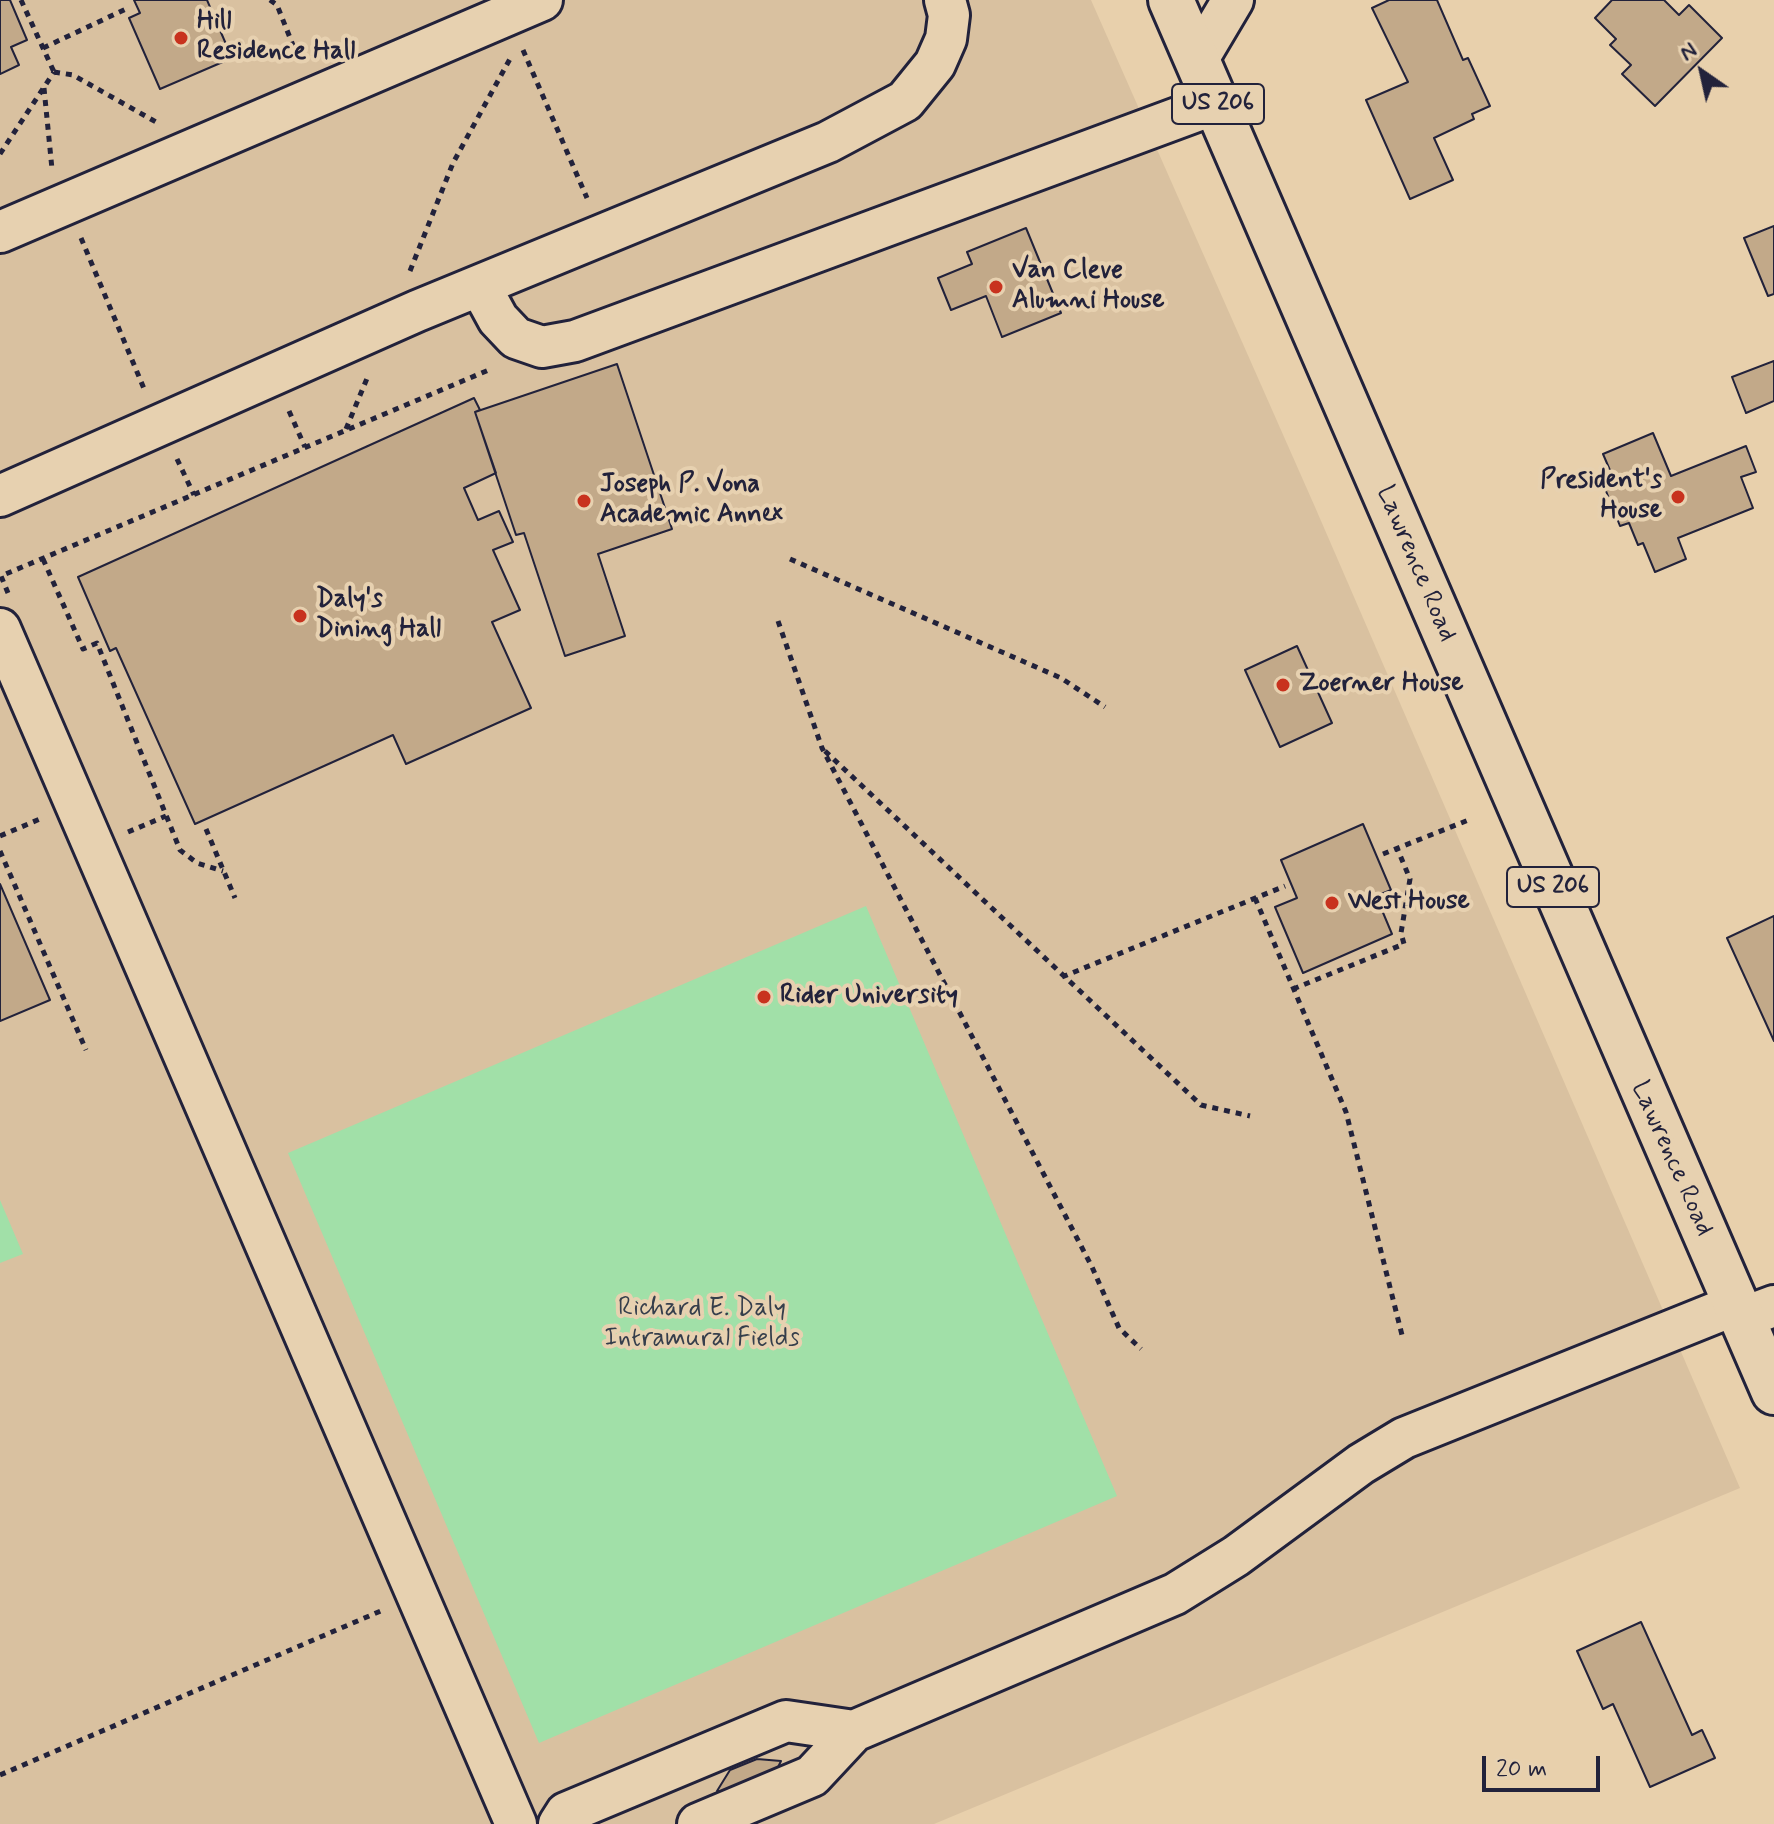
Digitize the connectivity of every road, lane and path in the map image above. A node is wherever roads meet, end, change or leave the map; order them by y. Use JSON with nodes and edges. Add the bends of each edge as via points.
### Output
{"nodes":[{"id":1,"x":21,"y":0,"type":"edge"},
{"id":2,"x":270,"y":0,"type":"edge"},
{"id":3,"x":542,"y":0,"type":"edge"},
{"id":4,"x":1171,"y":0,"type":"edge"},
{"id":5,"x":1233,"y":0,"type":"edge"},
{"id":6,"x":958,"y":5,"type":"edge"},
{"id":7,"x":128,"y":8,"type":"dead end"},
{"id":8,"x":43,"y":48,"type":"junction"},
{"id":9,"x":1198,"y":59,"type":"junction"},
{"id":10,"x":303,"y":70,"type":"dead end"},
{"id":11,"x":54,"y":72,"type":"junction"},
{"id":12,"x":44,"y":87,"type":"junction"},
{"id":13,"x":1218,"y":103,"type":"junction"},
{"id":14,"x":170,"y":129,"type":"dead end"},
{"id":15,"x":0,"y":154,"type":"edge"},
{"id":16,"x":53,"y":178,"type":"dead end"},
{"id":17,"x":588,"y":201,"type":"dead end"},
{"id":18,"x":0,"y":232,"type":"edge"},
{"id":19,"x":80,"y":234,"type":"dead end"},
{"id":20,"x":408,"y":274,"type":"dead end"},
{"id":21,"x":480,"y":286,"type":"junction"},
{"id":22,"x":496,"y":367,"type":"dead end"},
{"id":23,"x":372,"y":368,"type":"dead end"},
{"id":24,"x":146,"y":393,"type":"dead end"},
{"id":25,"x":345,"y":430,"type":"junction"},
{"id":26,"x":173,"y":450,"type":"dead end"},
{"id":27,"x":194,"y":495,"type":"junction"},
{"id":28,"x":0,"y":496,"type":"edge"},
{"id":29,"x":43,"y":559,"type":"junction"},
{"id":30,"x":790,"y":559,"type":"dead end"},
{"id":31,"x":1,"y":576,"type":"edge"},
{"id":32,"x":778,"y":621,"type":"dead end"},
{"id":33,"x":0,"y":629,"type":"edge"},
{"id":34,"x":1105,"y":707,"type":"dead end"},
{"id":35,"x":822,"y":748,"type":"junction"},
{"id":36,"x":166,"y":816,"type":"junction"},
{"id":37,"x":1471,"y":819,"type":"dead end"},
{"id":38,"x":206,"y":829,"type":"dead end"},
{"id":39,"x":116,"y":837,"type":"dead end"},
{"id":40,"x":1397,"y":848,"type":"junction"},
{"id":41,"x":0,"y":851,"type":"edge"},
{"id":42,"x":1383,"y":854,"type":"dead end"},
{"id":43,"x":223,"y":871,"type":"junction"},
{"id":44,"x":1285,"y":886,"type":"dead end"},
{"id":45,"x":235,"y":898,"type":"dead end"},
{"id":46,"x":1255,"y":898,"type":"junction"},
{"id":47,"x":1062,"y":977,"type":"junction"},
{"id":48,"x":1293,"y":989,"type":"junction"},
{"id":49,"x":86,"y":1050,"type":"dead end"},
{"id":50,"x":1250,"y":1116,"type":"dead end"},
{"id":51,"x":1750,"y":1310,"type":"edge"},
{"id":52,"x":1403,"y":1339,"type":"dead end"},
{"id":53,"x":1141,"y":1349,"type":"dead end"},
{"id":54,"x":1771,"y":1376,"type":"edge"},
{"id":55,"x":417,"y":1595,"type":"junction"},
{"id":56,"x":854,"y":1731,"type":"junction"},
{"id":57,"x":0,"y":1775,"type":"edge"},
{"id":58,"x":516,"y":1824,"type":"edge"},
{"id":59,"x":559,"y":1824,"type":"edge"},
{"id":60,"x":698,"y":1824,"type":"edge"}],
"edges":[{"from":1,"to":8,"type":"path"},
{"from":2,"to":10,"type":"path","via":[[277,5]]},
{"from":3,"to":18,"type":"street"},
{"from":4,"to":9,"type":"main road","name":"Lawrence Road","number":"US 206"},
{"from":5,"to":9,"type":"street"},
{"from":6,"to":21,"type":"street","via":[[935,64],[905,101],[828,142]]},
{"from":7,"to":8,"type":"path"},
{"from":8,"to":11,"type":"path"},
{"from":9,"to":13,"type":"main road","name":"Lawrence Road","number":"US 206"},
{"from":11,"to":12,"type":"path"},
{"from":11,"to":14,"type":"path","via":[[73,75]]},
{"from":12,"to":15,"type":"path"},
{"from":12,"to":16,"type":"path"},
{"from":13,"to":21,"type":"street","via":[[575,341],[542,347],[516,338]]},
{"from":13,"to":51,"type":"main road","name":"Lawrence Road","number":"US 206"},
{"from":17,"to":20,"type":"path","via":[[520,41],[453,163]]},
{"from":19,"to":24,"type":"path"},
{"from":21,"to":28,"type":"street"},
{"from":22,"to":25,"type":"path"},
{"from":23,"to":25,"type":"path"},
{"from":25,"to":27,"type":"path"},
{"from":26,"to":27,"type":"path"},
{"from":27,"to":29,"type":"path"},
{"from":29,"to":31,"type":"path"},
{"from":29,"to":36,"type":"path","via":[[83,649],[97,643]]},
{"from":30,"to":34,"type":"path","via":[[1061,678]]},
{"from":32,"to":35,"type":"path"},
{"from":33,"to":55,"type":"street"},
{"from":35,"to":47,"type":"path"},
{"from":35,"to":53,"type":"path","via":[[1119,1328]]},
{"from":36,"to":39,"type":"path"},
{"from":36,"to":43,"type":"path","via":[[180,850],[197,863]]},
{"from":37,"to":40,"type":"path"},
{"from":38,"to":43,"type":"path"},
{"from":40,"to":42,"type":"path"},
{"from":40,"to":48,"type":"path","via":[[1410,879],[1404,944]]},
{"from":41,"to":49,"type":"path"},
{"from":43,"to":45,"type":"path"},
{"from":44,"to":46,"type":"path"},
{"from":46,"to":47,"type":"path"},
{"from":46,"to":48,"type":"path"},
{"from":47,"to":50,"type":"path","via":[[1201,1105]]},
{"from":48,"to":52,"type":"path","via":[[1346,1112]]},
{"from":51,"to":54,"type":"main road","name":"Lawrence Road","number":"US 206"},
{"from":51,"to":56,"type":"street","via":[[1404,1438],[1175,1594]]},
{"from":55,"to":57,"type":"path"},
{"from":55,"to":58,"type":"street"},
{"from":56,"to":59,"type":"street","via":[[786,1721],[566,1813]]},
{"from":56,"to":60,"type":"street","via":[[812,1776]]}]}
